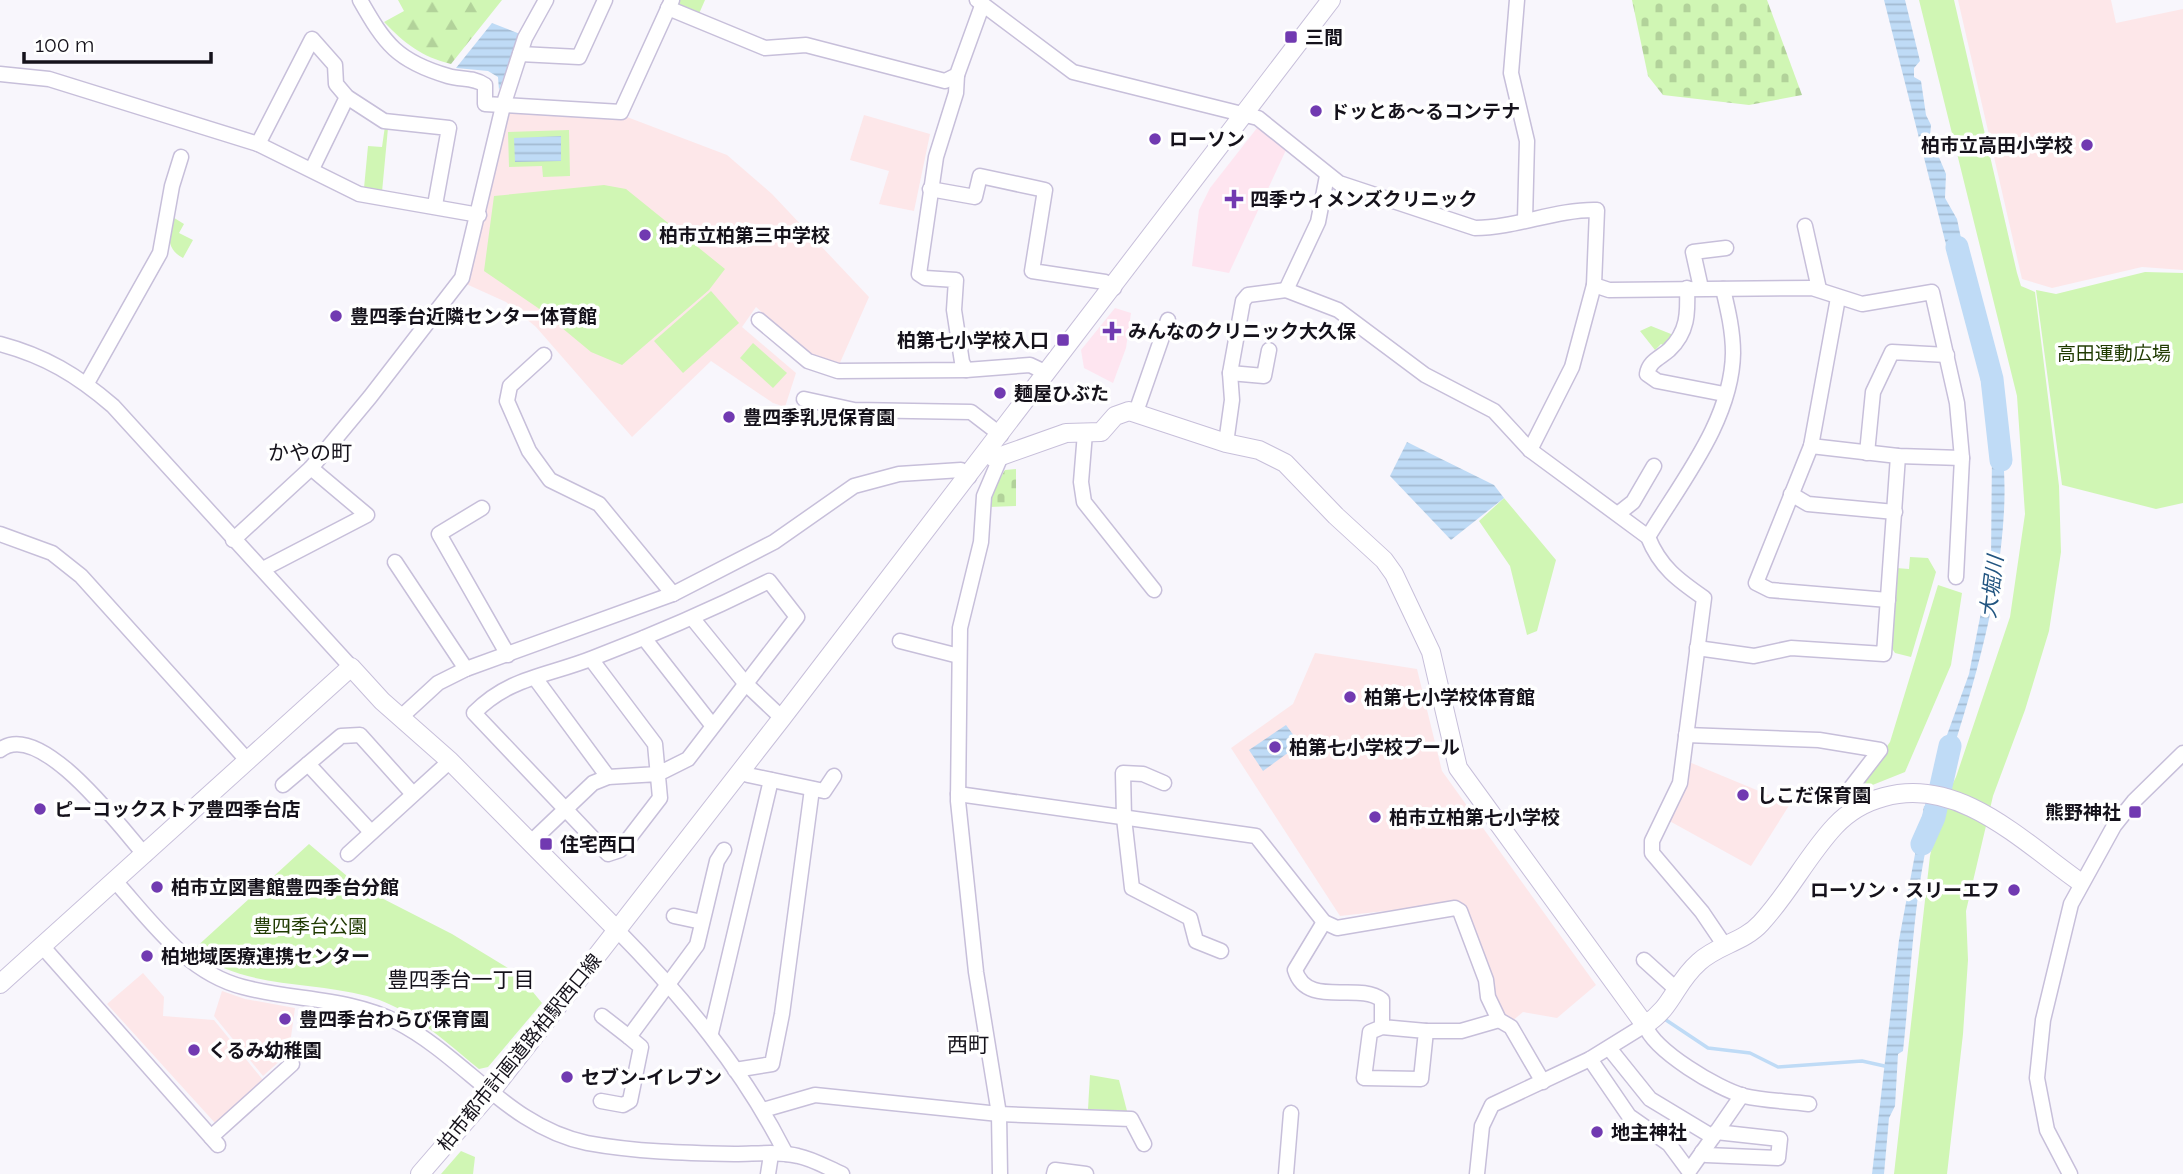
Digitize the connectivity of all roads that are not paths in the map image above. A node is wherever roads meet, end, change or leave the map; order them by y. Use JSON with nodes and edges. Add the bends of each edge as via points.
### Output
{"nodes":[{"id":1,"x":360,"y":0,"type":"edge"},
{"id":2,"x":546,"y":0,"type":"edge"},
{"id":3,"x":605,"y":0,"type":"edge"},
{"id":4,"x":1331,"y":0,"type":"edge"},
{"id":5,"x":1517,"y":0,"type":"edge"},
{"id":6,"x":980,"y":3,"type":"edge"},
{"id":7,"x":670,"y":4,"type":"edge"},
{"id":8,"x":520,"y":54,"type":"junction"},
{"id":9,"x":0,"y":74,"type":"edge"},
{"id":10,"x":957,"y":75,"type":"junction"},
{"id":11,"x":347,"y":97,"type":"junction"},
{"id":12,"x":503,"y":106,"type":"junction"},
{"id":13,"x":1247,"y":114,"type":"junction"},
{"id":14,"x":258,"y":144,"type":"junction"},
{"id":15,"x":181,"y":157,"type":"dead end"},
{"id":16,"x":312,"y":169,"type":"junction"},
{"id":17,"x":1327,"y":176,"type":"junction"},
{"id":18,"x":930,"y":189,"type":"junction"},
{"id":19,"x":435,"y":205,"type":"junction"},
{"id":20,"x":479,"y":215,"type":"junction"},
{"id":21,"x":1525,"y":220,"type":"junction"},
{"id":22,"x":1805,"y":226,"type":"dead end"},
{"id":23,"x":1726,"y":248,"type":"dead end"},
{"id":24,"x":1594,"y":285,"type":"junction"},
{"id":25,"x":1114,"y":288,"type":"junction"},
{"id":26,"x":1694,"y":288,"type":"junction"},
{"id":27,"x":1723,"y":289,"type":"junction"},
{"id":28,"x":1819,"y":289,"type":"junction"},
{"id":29,"x":1286,"y":290,"type":"junction"},
{"id":30,"x":1838,"y":298,"type":"junction"},
{"id":31,"x":759,"y":320,"type":"dead end"},
{"id":32,"x":1168,"y":320,"type":"dead end"},
{"id":33,"x":0,"y":344,"type":"edge"},
{"id":34,"x":1269,"y":349,"type":"dead end"},
{"id":35,"x":544,"y":355,"type":"dead end"},
{"id":36,"x":1947,"y":355,"type":"junction"},
{"id":37,"x":966,"y":370,"type":"junction"},
{"id":38,"x":1047,"y":373,"type":"junction"},
{"id":39,"x":1230,"y":373,"type":"junction"},
{"id":40,"x":87,"y":383,"type":"junction"},
{"id":41,"x":1724,"y":394,"type":"junction"},
{"id":42,"x":804,"y":399,"type":"dead end"},
{"id":43,"x":1136,"y":412,"type":"junction"},
{"id":44,"x":1085,"y":433,"type":"junction"},
{"id":45,"x":1001,"y":435,"type":"junction"},
{"id":46,"x":1226,"y":443,"type":"junction"},
{"id":47,"x":1811,"y":446,"type":"junction"},
{"id":48,"x":1530,"y":450,"type":"junction"},
{"id":49,"x":1867,"y":453,"type":"junction"},
{"id":50,"x":994,"y":455,"type":"junction"},
{"id":51,"x":1898,"y":456,"type":"junction"},
{"id":52,"x":1962,"y":458,"type":"junction"},
{"id":53,"x":1654,"y":467,"type":"dead end"},
{"id":54,"x":311,"y":468,"type":"junction"},
{"id":55,"x":969,"y":477,"type":"junction"},
{"id":56,"x":1791,"y":494,"type":"junction"},
{"id":57,"x":482,"y":508,"type":"dead end"},
{"id":58,"x":1895,"y":512,"type":"junction"},
{"id":59,"x":1619,"y":513,"type":"junction"},
{"id":60,"x":0,"y":534,"type":"edge"},
{"id":61,"x":1648,"y":537,"type":"junction"},
{"id":62,"x":233,"y":540,"type":"junction"},
{"id":63,"x":395,"y":562,"type":"dead end"},
{"id":64,"x":263,"y":569,"type":"junction"},
{"id":65,"x":1956,"y":578,"type":"dead end"},
{"id":66,"x":1154,"y":590,"type":"dead end"},
{"id":67,"x":673,"y":594,"type":"junction"},
{"id":68,"x":1888,"y":600,"type":"junction"},
{"id":69,"x":693,"y":619,"type":"junction"},
{"id":70,"x":644,"y":638,"type":"junction"},
{"id":71,"x":900,"y":641,"type":"dead end"},
{"id":72,"x":1697,"y":648,"type":"junction"},
{"id":73,"x":508,"y":655,"type":"junction"},
{"id":74,"x":959,"y":656,"type":"junction"},
{"id":75,"x":591,"y":659,"type":"junction"},
{"id":76,"x":351,"y":667,"type":"junction"},
{"id":77,"x":466,"y":669,"type":"junction"},
{"id":78,"x":535,"y":678,"type":"junction"},
{"id":79,"x":745,"y":683,"type":"junction"},
{"id":80,"x":401,"y":717,"type":"junction"},
{"id":81,"x":782,"y":718,"type":"junction"},
{"id":82,"x":712,"y":725,"type":"junction"},
{"id":83,"x":1686,"y":735,"type":"junction"},
{"id":84,"x":0,"y":750,"type":"edge"},
{"id":85,"x":2183,"y":753,"type":"edge"},
{"id":86,"x":247,"y":760,"type":"junction"},
{"id":87,"x":450,"y":761,"type":"junction"},
{"id":88,"x":308,"y":764,"type":"junction"},
{"id":89,"x":742,"y":769,"type":"junction"},
{"id":90,"x":658,"y":774,"type":"junction"},
{"id":91,"x":834,"y":776,"type":"dead end"},
{"id":92,"x":608,"y":777,"type":"junction"},
{"id":93,"x":771,"y":780,"type":"junction"},
{"id":94,"x":1164,"y":783,"type":"dead end"},
{"id":95,"x":284,"y":785,"type":"dead end"},
{"id":96,"x":812,"y":789,"type":"junction"},
{"id":97,"x":958,"y":793,"type":"junction"},
{"id":98,"x":413,"y":794,"type":"junction"},
{"id":99,"x":566,"y":808,"type":"junction"},
{"id":100,"x":1853,"y":809,"type":"junction"},
{"id":101,"x":1124,"y":818,"type":"junction"},
{"id":102,"x":371,"y":832,"type":"junction"},
{"id":103,"x":531,"y":842,"type":"junction"},
{"id":104,"x":724,"y":850,"type":"dead end"},
{"id":105,"x":348,"y":854,"type":"dead end"},
{"id":106,"x":145,"y":855,"type":"junction"},
{"id":107,"x":115,"y":881,"type":"junction"},
{"id":108,"x":2080,"y":882,"type":"junction"},
{"id":109,"x":674,"y":916,"type":"dead end"},
{"id":110,"x":702,"y":922,"type":"junction"},
{"id":111,"x":1324,"y":922,"type":"junction"},
{"id":112,"x":617,"y":929,"type":"junction"},
{"id":113,"x":42,"y":946,"type":"junction"},
{"id":114,"x":1725,"y":946,"type":"junction"},
{"id":115,"x":1221,"y":951,"type":"dead end"},
{"id":116,"x":1644,"y":960,"type":"dead end"},
{"id":117,"x":669,"y":983,"type":"junction"},
{"id":118,"x":0,"y":984,"type":"edge"},
{"id":119,"x":1675,"y":989,"type":"junction"},
{"id":120,"x":601,"y":1016,"type":"dead end"},
{"id":121,"x":1499,"y":1020,"type":"junction"},
{"id":122,"x":1645,"y":1026,"type":"junction"},
{"id":123,"x":1382,"y":1027,"type":"junction"},
{"id":124,"x":1426,"y":1031,"type":"junction"},
{"id":125,"x":711,"y":1033,"type":"junction"},
{"id":126,"x":629,"y":1037,"type":"junction"},
{"id":127,"x":1609,"y":1048,"type":"junction"},
{"id":128,"x":1590,"y":1059,"type":"junction"},
{"id":129,"x":292,"y":1064,"type":"dead end"},
{"id":130,"x":735,"y":1070,"type":"junction"},
{"id":131,"x":1543,"y":1082,"type":"junction"},
{"id":132,"x":490,"y":1093,"type":"junction"},
{"id":133,"x":1742,"y":1095,"type":"junction"},
{"id":134,"x":601,"y":1101,"type":"dead end"},
{"id":135,"x":1809,"y":1104,"type":"dead end"},
{"id":136,"x":763,"y":1110,"type":"junction"},
{"id":137,"x":1292,"y":1113,"type":"dead end"},
{"id":138,"x":999,"y":1114,"type":"junction"},
{"id":139,"x":1715,"y":1134,"type":"junction"},
{"id":140,"x":1144,"y":1144,"type":"dead end"},
{"id":141,"x":1702,"y":1152,"type":"junction"},
{"id":142,"x":779,"y":1154,"type":"junction"},
{"id":143,"x":1688,"y":1172,"type":"edge"},
{"id":144,"x":420,"y":1174,"type":"edge"},
{"id":145,"x":768,"y":1174,"type":"edge"},
{"id":146,"x":842,"y":1174,"type":"edge"},
{"id":147,"x":1000,"y":1174,"type":"edge"},
{"id":148,"x":1054,"y":1174,"type":"edge"},
{"id":149,"x":1086,"y":1174,"type":"edge"},
{"id":150,"x":1286,"y":1174,"type":"edge"},
{"id":151,"x":1477,"y":1174,"type":"edge"},
{"id":152,"x":2070,"y":1174,"type":"edge"}],
"edges":[{"from":1,"to":12,"type":"street","via":[[389,47],[427,70],[478,80],[485,85],[485,104]]},
{"from":2,"to":8,"type":"street"},
{"from":3,"to":8,"type":"street","via":[[579,57]]},
{"from":4,"to":13,"type":"street","name":"柏市都市計画道路柏駅西口線"},
{"from":5,"to":21,"type":"street","via":[[1511,73],[1527,141]]},
{"from":6,"to":10,"type":"street"},
{"from":6,"to":13,"type":"street","via":[[1073,72]]},
{"from":7,"to":10,"type":"street","via":[[765,48],[806,45],[945,81]]},
{"from":7,"to":12,"type":"street","via":[[621,112]]},
{"from":8,"to":12,"type":"street"},
{"from":9,"to":14,"type":"street","via":[[49,79]]},
{"from":10,"to":18,"type":"street"},
{"from":11,"to":14,"type":"street","via":[[336,84],[335,65],[312,39]]},
{"from":11,"to":16,"type":"street"},
{"from":11,"to":19,"type":"street","via":[[384,121],[449,128]]},
{"from":12,"to":20,"type":"street"},
{"from":13,"to":17,"type":"street","via":[[1269,125]]},
{"from":13,"to":25,"type":"street","name":"柏市都市計画道路柏駅西口線"},
{"from":14,"to":16,"type":"street"},
{"from":15,"to":40,"type":"street","via":[[160,253]]},
{"from":16,"to":19,"type":"street","via":[[359,194]]},
{"from":17,"to":21,"type":"street","via":[[1354,191],[1475,228]]},
{"from":17,"to":29,"type":"street","via":[[1318,222]]},
{"from":18,"to":25,"type":"street","via":[[975,197],[980,176],[1045,190],[1031,271],[1105,282]]},
{"from":18,"to":37,"type":"street","via":[[919,274],[956,280],[954,310]]},
{"from":19,"to":20,"type":"street"},
{"from":20,"to":54,"type":"street","via":[[462,278]]},
{"from":21,"to":24,"type":"street","via":[[1597,209]]},
{"from":22,"to":28,"type":"street"},
{"from":23,"to":26,"type":"street","via":[[1693,252]]},
{"from":24,"to":26,"type":"street","via":[[1609,290]]},
{"from":24,"to":48,"type":"street","via":[[1572,367]]},
{"from":25,"to":38,"type":"street","name":"柏市都市計画道路柏駅西口線"},
{"from":26,"to":27,"type":"street"},
{"from":26,"to":41,"type":"street","via":[[1680,338],[1652,362],[1647,374],[1657,381]]},
{"from":27,"to":28,"type":"street"},
{"from":27,"to":41,"type":"street","via":[[1733,355]]},
{"from":28,"to":30,"type":"street"},
{"from":29,"to":39,"type":"street","via":[[1248,295],[1242,302]]},
{"from":29,"to":48,"type":"street","via":[[1338,310],[1426,375],[1494,411]]},
{"from":30,"to":36,"type":"street","via":[[1862,304],[1932,292]]},
{"from":30,"to":47,"type":"street"},
{"from":31,"to":37,"type":"street","via":[[824,368]]},
{"from":32,"to":43,"type":"street"},
{"from":33,"to":40,"type":"street","via":[[35,353]]},
{"from":34,"to":39,"type":"street","via":[[1264,376]]},
{"from":35,"to":67,"type":"street","via":[[509,386],[507,401],[529,451],[550,480],[599,504]]},
{"from":36,"to":49,"type":"street","via":[[1892,352],[1873,392]]},
{"from":36,"to":52,"type":"street"},
{"from":37,"to":38,"type":"street","via":[[1030,365]]},
{"from":38,"to":45,"type":"street","name":"柏市都市計画道路柏駅西口線"},
{"from":39,"to":46,"type":"street","via":[[1233,400]]},
{"from":40,"to":62,"type":"street"},
{"from":41,"to":61,"type":"street","via":[[1709,435]]},
{"from":42,"to":45,"type":"street","via":[[854,411],[971,412]]},
{"from":43,"to":44,"type":"street","via":[[1115,416],[1101,432]]},
{"from":43,"to":46,"type":"street"},
{"from":44,"to":50,"type":"street","via":[[1052,436]]},
{"from":44,"to":66,"type":"street","via":[[1084,502]]},
{"from":45,"to":50,"type":"street","name":"柏市都市計画道路柏駅西口線"},
{"from":46,"to":122,"type":"street","via":[[1259,450],[1285,463],[1394,573],[1431,652],[1458,768]]},
{"from":47,"to":49,"type":"street"},
{"from":47,"to":56,"type":"street"},
{"from":48,"to":59,"type":"street"},
{"from":49,"to":51,"type":"street"},
{"from":50,"to":55,"type":"street","name":"柏市都市計画道路柏駅西口線"},
{"from":50,"to":74,"type":"street","via":[[984,496],[981,542],[960,628]]},
{"from":51,"to":52,"type":"street"},
{"from":51,"to":58,"type":"street"},
{"from":52,"to":65,"type":"street"},
{"from":53,"to":59,"type":"street","via":[[1633,502]]},
{"from":54,"to":62,"type":"street"},
{"from":54,"to":64,"type":"street","via":[[367,515]]},
{"from":55,"to":67,"type":"street","via":[[961,470],[899,474],[853,486],[774,542]]},
{"from":55,"to":81,"type":"street","name":"柏市都市計画道路柏駅西口線"},
{"from":56,"to":58,"type":"street","via":[[1808,504]]},
{"from":56,"to":68,"type":"street","via":[[1756,583],[1770,590]]},
{"from":57,"to":73,"type":"street","via":[[439,534]]},
{"from":58,"to":68,"type":"street"},
{"from":59,"to":61,"type":"street"},
{"from":60,"to":86,"type":"street","via":[[52,553],[81,576]]},
{"from":61,"to":72,"type":"street","via":[[1668,573],[1704,598]]},
{"from":62,"to":64,"type":"street"},
{"from":63,"to":77,"type":"street"},
{"from":64,"to":76,"type":"street"},
{"from":67,"to":73,"type":"street"},
{"from":68,"to":72,"type":"street","via":[[1884,654],[1791,648],[1754,656]]},
{"from":69,"to":70,"type":"street"},
{"from":69,"to":79,"type":"street"},
{"from":69,"to":79,"type":"street","via":[[769,581],[797,617]]},
{"from":70,"to":75,"type":"street"},
{"from":70,"to":82,"type":"street"},
{"from":71,"to":74,"type":"street"},
{"from":72,"to":83,"type":"street"},
{"from":73,"to":77,"type":"street"},
{"from":74,"to":97,"type":"street"},
{"from":75,"to":78,"type":"street"},
{"from":75,"to":90,"type":"street","via":[[655,744]]},
{"from":76,"to":80,"type":"street"},
{"from":76,"to":86,"type":"street"},
{"from":77,"to":80,"type":"street","via":[[438,683]]},
{"from":78,"to":92,"type":"street"},
{"from":78,"to":99,"type":"street","via":[[505,686],[474,713]]},
{"from":79,"to":81,"type":"street"},
{"from":79,"to":82,"type":"street"},
{"from":80,"to":87,"type":"street"},
{"from":81,"to":89,"type":"street","name":"柏市都市計画道路柏駅西口線"},
{"from":82,"to":90,"type":"street","via":[[688,758]]},
{"from":83,"to":100,"type":"street","via":[[1829,740],[1880,750],[1846,794]]},
{"from":83,"to":114,"type":"street","via":[[1680,783],[1652,841],[1652,853]]},
{"from":84,"to":106,"type":"street","via":[[18,743],[54,757]]},
{"from":85,"to":108,"type":"street","via":[[2127,809]]},
{"from":86,"to":106,"type":"street"},
{"from":87,"to":98,"type":"street"},
{"from":87,"to":103,"type":"street"},
{"from":88,"to":95,"type":"street"},
{"from":88,"to":98,"type":"street","via":[[341,736],[360,735]]},
{"from":88,"to":102,"type":"street"},
{"from":89,"to":93,"type":"street"},
{"from":89,"to":112,"type":"street","name":"柏市都市計画道路柏駅西口線"},
{"from":90,"to":92,"type":"street"},
{"from":90,"to":99,"type":"street","via":[[660,798],[620,850],[608,854]]},
{"from":91,"to":96,"type":"street","via":[[824,791]]},
{"from":92,"to":99,"type":"street","via":[[593,783]]},
{"from":93,"to":96,"type":"street"},
{"from":93,"to":125,"type":"street"},
{"from":94,"to":101,"type":"street","via":[[1143,774],[1123,773]]},
{"from":96,"to":130,"type":"street","via":[[772,1064]]},
{"from":97,"to":101,"type":"street"},
{"from":97,"to":138,"type":"street","via":[[976,972]]},
{"from":98,"to":102,"type":"street"},
{"from":99,"to":103,"type":"street"},
{"from":100,"to":108,"type":"street","via":[[1909,792],[1934,793],[1961,802]]},
{"from":100,"to":114,"type":"street","via":[[1819,844],[1760,925]]},
{"from":101,"to":111,"type":"street","via":[[1256,836]]},
{"from":101,"to":115,"type":"street","via":[[1132,888],[1190,918],[1196,941]]},
{"from":102,"to":105,"type":"street"},
{"from":103,"to":112,"type":"street"},
{"from":104,"to":110,"type":"street"},
{"from":106,"to":107,"type":"street"},
{"from":107,"to":113,"type":"street"},
{"from":107,"to":132,"type":"street","via":[[171,944],[220,979],[363,1007],[423,1036]]},
{"from":108,"to":152,"type":"street","via":[[2052,975],[2037,1078],[2047,1130]]},
{"from":109,"to":110,"type":"street"},
{"from":110,"to":117,"type":"street","via":[[697,945]]},
{"from":111,"to":121,"type":"street","via":[[1337,928],[1455,908],[1460,911]]},
{"from":111,"to":123,"type":"street","via":[[1295,970],[1298,978],[1321,993],[1373,993],[1382,1000]]},
{"from":112,"to":117,"type":"street"},
{"from":112,"to":132,"type":"street","name":"柏市都市計画道路柏駅西口線"},
{"from":113,"to":118,"type":"street"},
{"from":113,"to":129,"type":"street","via":[[215,1141]]},
{"from":114,"to":119,"type":"street","via":[[1699,962]]},
{"from":116,"to":119,"type":"street"},
{"from":117,"to":125,"type":"street"},
{"from":117,"to":126,"type":"street"},
{"from":119,"to":122,"type":"street","via":[[1669,1006]]},
{"from":120,"to":126,"type":"street"},
{"from":121,"to":124,"type":"street","via":[[1461,1031]]},
{"from":121,"to":131,"type":"street","via":[[1511,1027]]},
{"from":122,"to":127,"type":"street"},
{"from":122,"to":133,"type":"street","via":[[1668,1055]]},
{"from":123,"to":124,"type":"street"},
{"from":123,"to":124,"type":"street","via":[[1370,1032],[1364,1078],[1421,1079]]},
{"from":125,"to":130,"type":"street"},
{"from":126,"to":134,"type":"street","via":[[641,1047],[630,1101],[623,1105]]},
{"from":127,"to":128,"type":"street"},
{"from":127,"to":139,"type":"street","via":[[1650,1099]]},
{"from":128,"to":131,"type":"street"},
{"from":128,"to":143,"type":"street","via":[[1629,1116],[1669,1144]]},
{"from":130,"to":136,"type":"street"},
{"from":131,"to":151,"type":"street","via":[[1492,1105],[1482,1126]]},
{"from":132,"to":142,"type":"street","via":[[534,1124],[589,1143],[684,1153]]},
{"from":132,"to":144,"type":"street","name":"柏市都市計画道路柏駅西口線"},
{"from":133,"to":135,"type":"street"},
{"from":133,"to":139,"type":"street"},
{"from":136,"to":138,"type":"street","via":[[815,1095]]},
{"from":136,"to":142,"type":"street"},
{"from":137,"to":150,"type":"street"},
{"from":138,"to":140,"type":"street","via":[[1131,1119]]},
{"from":138,"to":147,"type":"street"},
{"from":139,"to":141,"type":"street"},
{"from":139,"to":141,"type":"street","via":[[1780,1139],[1778,1158]]},
{"from":141,"to":143,"type":"street"},
{"from":142,"to":145,"type":"street"},
{"from":142,"to":146,"type":"street","via":[[799,1156]]},
{"from":148,"to":149,"type":"street","via":[[1055,1170]]}]}
